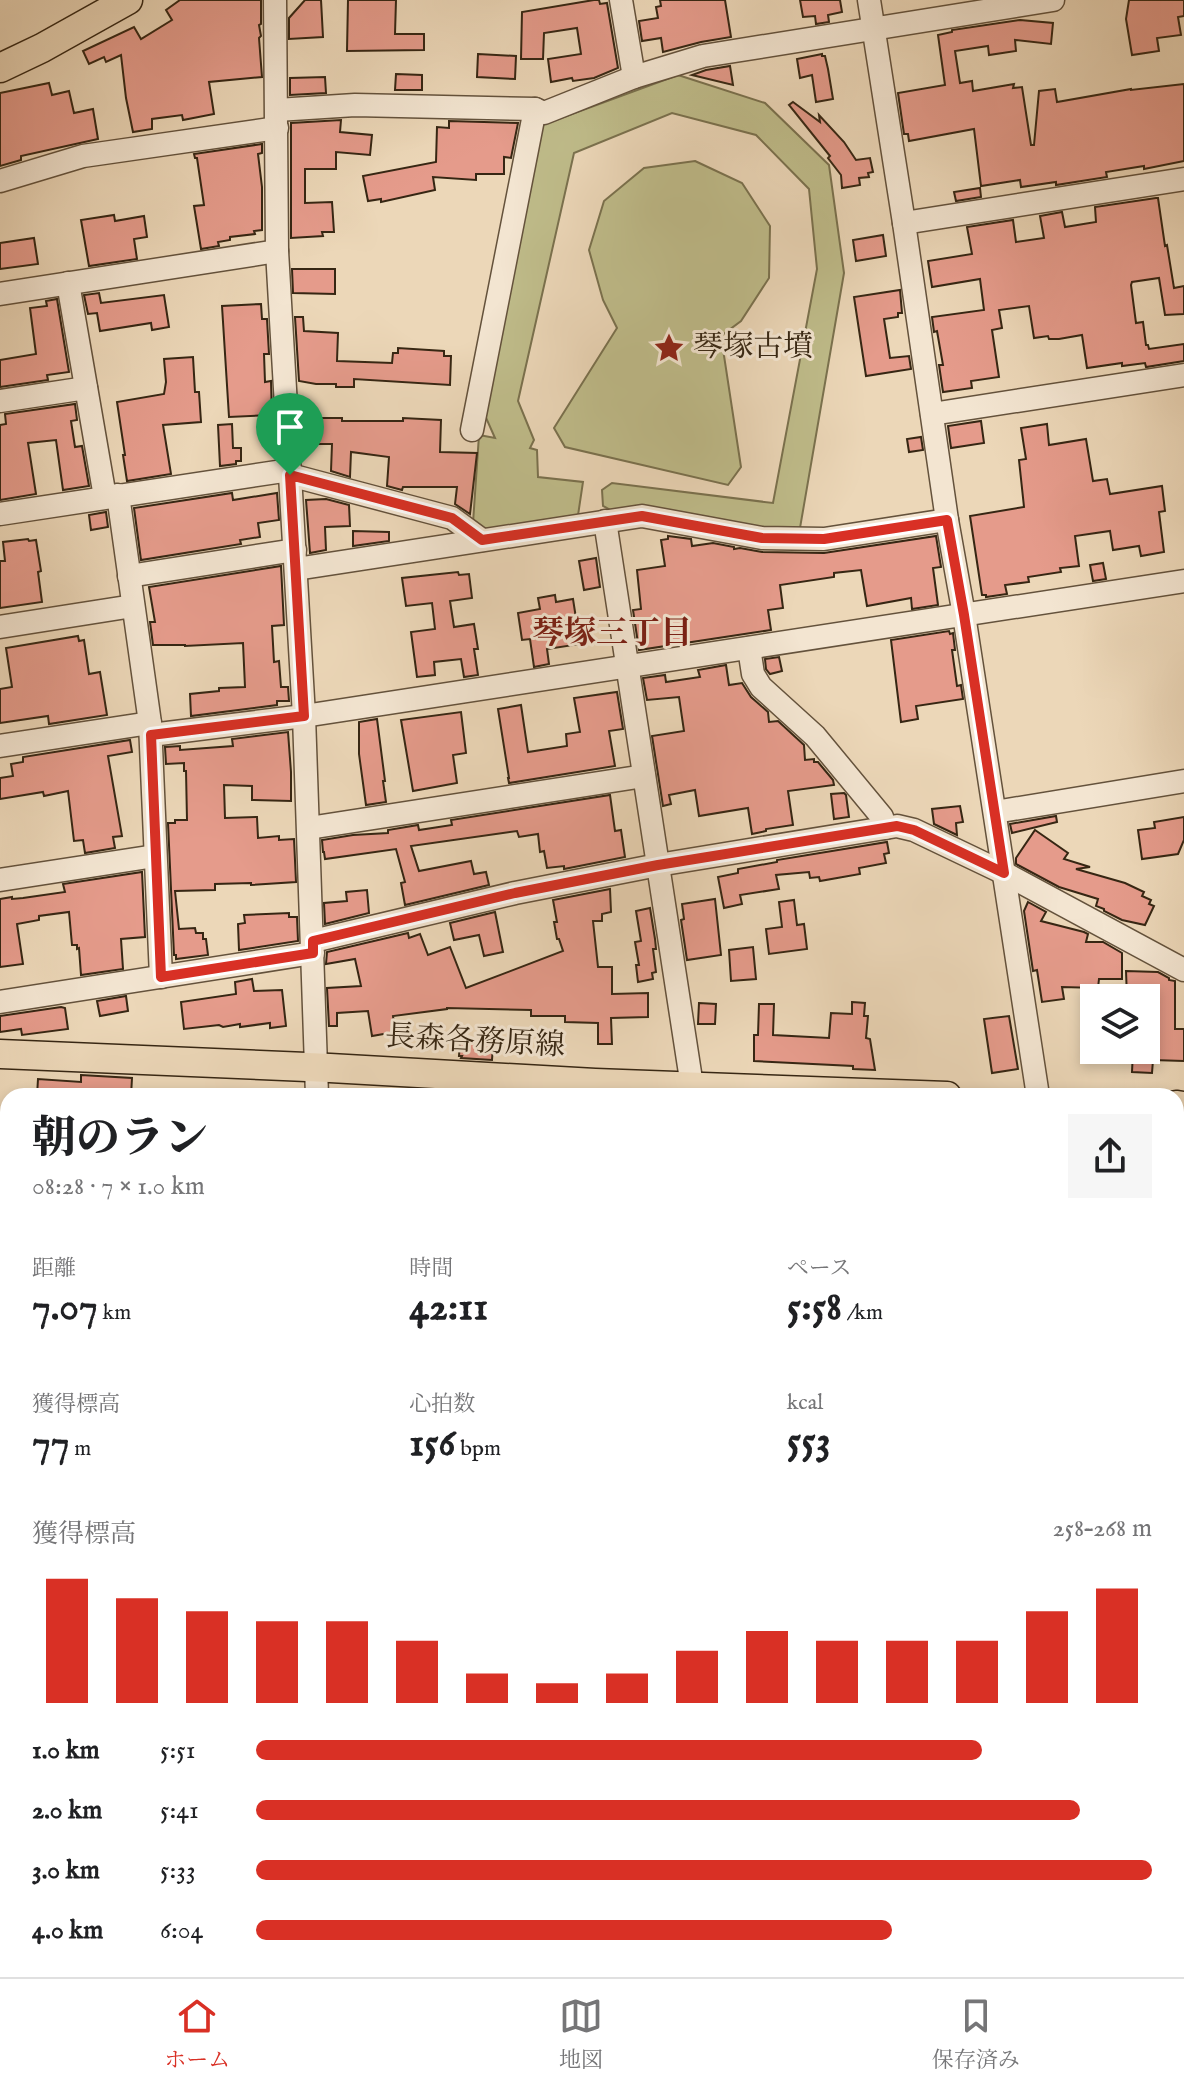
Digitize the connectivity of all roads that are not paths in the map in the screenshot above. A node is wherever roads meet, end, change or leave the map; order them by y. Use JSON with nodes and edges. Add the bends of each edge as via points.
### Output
{"nodes":[{"id":1,"x":128,"y":0,"type":"edge"},
{"id":2,"x":621,"y":0,"type":"edge"},
{"id":3,"x":869,"y":0,"type":"edge"},
{"id":4,"x":1053,"y":0,"type":"edge"},
{"id":5,"x":281,"y":2,"type":"edge"},
{"id":6,"x":873,"y":29,"type":"junction"},
{"id":7,"x":0,"y":68,"type":"edge"},
{"id":8,"x":634,"y":77,"type":"junction"},
{"id":9,"x":535,"y":109,"type":"junction"},
{"id":10,"x":277,"y":119,"type":"junction"},
{"id":11,"x":1184,"y":179,"type":"edge"},
{"id":12,"x":0,"y":181,"type":"edge"},
{"id":13,"x":904,"y":223,"type":"junction"},
{"id":14,"x":277,"y":251,"type":"junction"},
{"id":15,"x":68,"y":283,"type":"junction"},
{"id":16,"x":0,"y":294,"type":"edge"},
{"id":17,"x":1184,"y":375,"type":"edge"},
{"id":18,"x":86,"y":388,"type":"junction"},
{"id":19,"x":0,"y":401,"type":"edge"},
{"id":20,"x":932,"y":414,"type":"junction"},
{"id":21,"x":472,"y":430,"type":"dead end"},
{"id":22,"x":290,"y":472,"type":"junction"},
{"id":23,"x":111,"y":496,"type":"junction"},
{"id":24,"x":0,"y":514,"type":"edge"},
{"id":25,"x":947,"y":520,"type":"junction"},
{"id":26,"x":605,"y":521,"type":"junction"},
{"id":27,"x":482,"y":540,"type":"junction"},
{"id":28,"x":296,"y":560,"type":"junction"},
{"id":29,"x":129,"y":576,"type":"junction"},
{"id":30,"x":1184,"y":581,"type":"edge"},
{"id":31,"x":133,"y":606,"type":"junction"},
{"id":32,"x":964,"y":615,"type":"junction"},
{"id":33,"x":0,"y":627,"type":"edge"},
{"id":34,"x":749,"y":648,"type":"junction"},
{"id":35,"x":627,"y":667,"type":"junction"},
{"id":36,"x":304,"y":716,"type":"junction"},
{"id":37,"x":150,"y":729,"type":"junction"},
{"id":38,"x":0,"y":746,"type":"edge"},
{"id":39,"x":644,"y":776,"type":"junction"},
{"id":40,"x":1184,"y":781,"type":"edge"},
{"id":41,"x":995,"y":812,"type":"junction"},
{"id":42,"x":309,"y":828,"type":"junction"},
{"id":43,"x":885,"y":828,"type":"junction"},
{"id":44,"x":155,"y":856,"type":"junction"},
{"id":45,"x":658,"y":865,"type":"junction"},
{"id":46,"x":1004,"y":873,"type":"junction"},
{"id":47,"x":0,"y":880,"type":"edge"},
{"id":48,"x":313,"y":947,"type":"junction"},
{"id":49,"x":1184,"y":970,"type":"edge"},
{"id":50,"x":161,"y":977,"type":"junction"},
{"id":51,"x":0,"y":1002,"type":"edge"},
{"id":52,"x":0,"y":1054,"type":"edge"},
{"id":53,"x":316,"y":1067,"type":"junction"},
{"id":54,"x":692,"y":1086,"type":"junction"},
{"id":55,"x":317,"y":1088,"type":"edge"},
{"id":56,"x":719,"y":1088,"type":"edge"},
{"id":57,"x":1037,"y":1088,"type":"edge"}],
"edges":[{"from":1,"to":7,"type":"main road"},
{"from":2,"to":8,"type":"street"},
{"from":3,"to":6,"type":"street"},
{"from":4,"to":6,"type":"street"},
{"from":5,"to":10,"type":"street"},
{"from":6,"to":8,"type":"street","via":[[703,56]]},
{"from":6,"to":13,"type":"street"},
{"from":8,"to":9,"type":"street","via":[[544,113]]},
{"from":9,"to":10,"type":"street","via":[[355,105]]},
{"from":9,"to":21,"type":"street"},
{"from":10,"to":12,"type":"street","via":[[83,156]]},
{"from":10,"to":14,"type":"street"},
{"from":11,"to":13,"type":"street"},
{"from":13,"to":20,"type":"street"},
{"from":14,"to":15,"type":"street"},
{"from":14,"to":22,"type":"street"},
{"from":15,"to":16,"type":"street"},
{"from":15,"to":18,"type":"street"},
{"from":17,"to":20,"type":"street"},
{"from":18,"to":19,"type":"street"},
{"from":18,"to":23,"type":"street"},
{"from":20,"to":25,"type":"street"},
{"from":22,"to":23,"type":"street"},
{"from":22,"to":27,"type":"street","via":[[452,518]]},
{"from":22,"to":28,"type":"street"},
{"from":23,"to":24,"type":"street"},
{"from":23,"to":29,"type":"street"},
{"from":25,"to":26,"type":"street","via":[[824,539],[762,538],[642,516]]},
{"from":25,"to":32,"type":"street"},
{"from":26,"to":27,"type":"street"},
{"from":26,"to":35,"type":"street"},
{"from":27,"to":28,"type":"street"},
{"from":28,"to":29,"type":"street"},
{"from":28,"to":36,"type":"street"},
{"from":29,"to":31,"type":"street"},
{"from":30,"to":32,"type":"street"},
{"from":31,"to":33,"type":"street"},
{"from":31,"to":37,"type":"street"},
{"from":32,"to":34,"type":"street"},
{"from":32,"to":41,"type":"street"},
{"from":34,"to":35,"type":"street"},
{"from":34,"to":43,"type":"street","via":[[761,687],[815,736],[882,817]]},
{"from":35,"to":36,"type":"street"},
{"from":35,"to":39,"type":"street"},
{"from":36,"to":37,"type":"street"},
{"from":36,"to":42,"type":"street"},
{"from":37,"to":38,"type":"street"},
{"from":37,"to":44,"type":"street"},
{"from":39,"to":42,"type":"street"},
{"from":39,"to":45,"type":"street"},
{"from":40,"to":41,"type":"street"},
{"from":41,"to":46,"type":"street"},
{"from":42,"to":48,"type":"street"},
{"from":43,"to":45,"type":"street"},
{"from":43,"to":46,"type":"street","via":[[914,830]]},
{"from":44,"to":47,"type":"street"},
{"from":44,"to":50,"type":"street"},
{"from":45,"to":48,"type":"street","via":[[515,893]]},
{"from":45,"to":54,"type":"street"},
{"from":46,"to":49,"type":"street"},
{"from":46,"to":57,"type":"street"},
{"from":48,"to":50,"type":"street"},
{"from":48,"to":53,"type":"street"},
{"from":50,"to":51,"type":"street"},
{"from":52,"to":53,"type":"main road","name":"長森各務原線"},
{"from":53,"to":54,"type":"main road","name":"長森各務原線"},
{"from":53,"to":55,"type":"street"},
{"from":54,"to":56,"type":"main road","name":"長森各務原線"}]}
